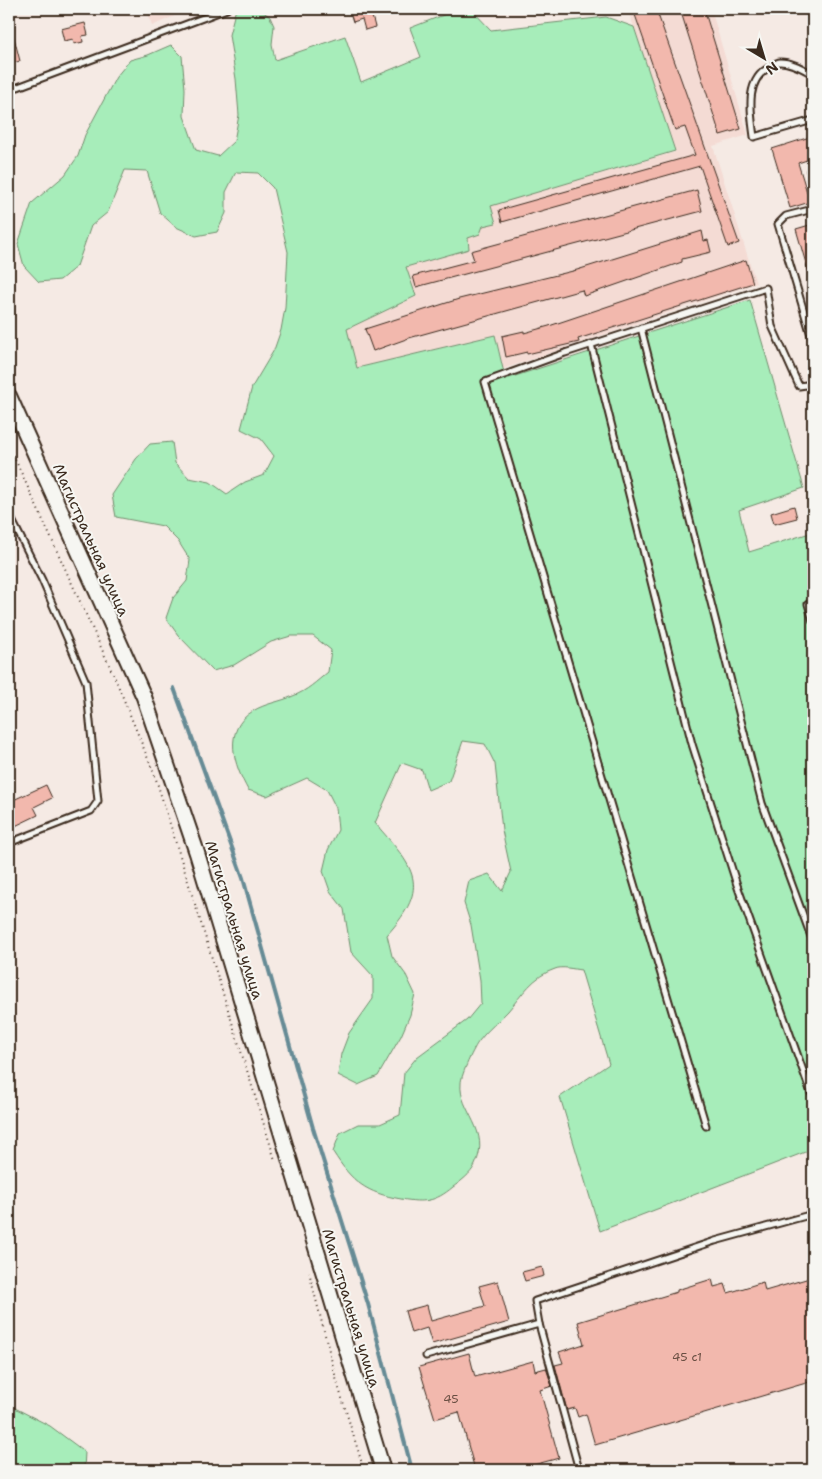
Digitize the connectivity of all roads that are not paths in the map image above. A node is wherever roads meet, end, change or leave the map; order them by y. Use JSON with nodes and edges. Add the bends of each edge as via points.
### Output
{"nodes":[{"id":1,"x":227,"y":9,"type":"edge"},
{"id":2,"x":813,"y":74,"type":"edge"},
{"id":3,"x":18,"y":86,"type":"dead end"},
{"id":4,"x":813,"y":120,"type":"edge"},
{"id":5,"x":813,"y":170,"type":"edge"},
{"id":6,"x":813,"y":183,"type":"edge"},
{"id":7,"x":813,"y":209,"type":"edge"},
{"id":8,"x":641,"y":328,"type":"junction"},
{"id":9,"x":813,"y":342,"type":"edge"},
{"id":10,"x":591,"y":344,"type":"junction"},
{"id":11,"x":813,"y":384,"type":"edge"},
{"id":12,"x":9,"y":396,"type":"edge"},
{"id":13,"x":9,"y":514,"type":"edge"},
{"id":14,"x":813,"y":601,"type":"edge"},
{"id":15,"x":813,"y":621,"type":"edge"},
{"id":16,"x":9,"y":843,"type":"edge"},
{"id":17,"x":813,"y":942,"type":"edge"},
{"id":18,"x":812,"y":1093,"type":"dead end"},
{"id":19,"x":706,"y":1126,"type":"dead end"},
{"id":20,"x":813,"y":1214,"type":"edge"},
{"id":21,"x":539,"y":1324,"type":"junction"},
{"id":22,"x":426,"y":1356,"type":"dead end"},
{"id":23,"x":383,"y":1470,"type":"edge"},
{"id":24,"x":579,"y":1470,"type":"edge"}],
"edges":[{"from":1,"to":3,"type":"lane"},
{"from":2,"to":4,"type":"lane","via":[[792,64],[778,62],[760,72],[752,87],[751,108],[754,137]]},
{"from":5,"to":6,"type":"lane","via":[[810,171]]},
{"from":7,"to":9,"type":"lane","via":[[786,216],[778,224]]},
{"from":8,"to":10,"type":"lane"},
{"from":8,"to":11,"type":"lane","via":[[766,288],[772,326],[798,386]]},
{"from":8,"to":17,"type":"lane","via":[[762,803]]},
{"from":10,"to":18,"type":"lane","via":[[692,744],[736,885]]},
{"from":10,"to":19,"type":"lane","via":[[484,382]]},
{"from":12,"to":23,"type":"main road","name":"Магистральная улица","via":[[156,730],[197,854]]},
{"from":13,"to":16,"type":"lane","via":[[86,682],[98,800],[91,811]]},
{"from":14,"to":15,"type":"lane","via":[[808,604]]},
{"from":20,"to":21,"type":"lane","via":[[716,1241],[534,1301]]},
{"from":21,"to":22,"type":"lane"},
{"from":21,"to":24,"type":"lane"}]}
